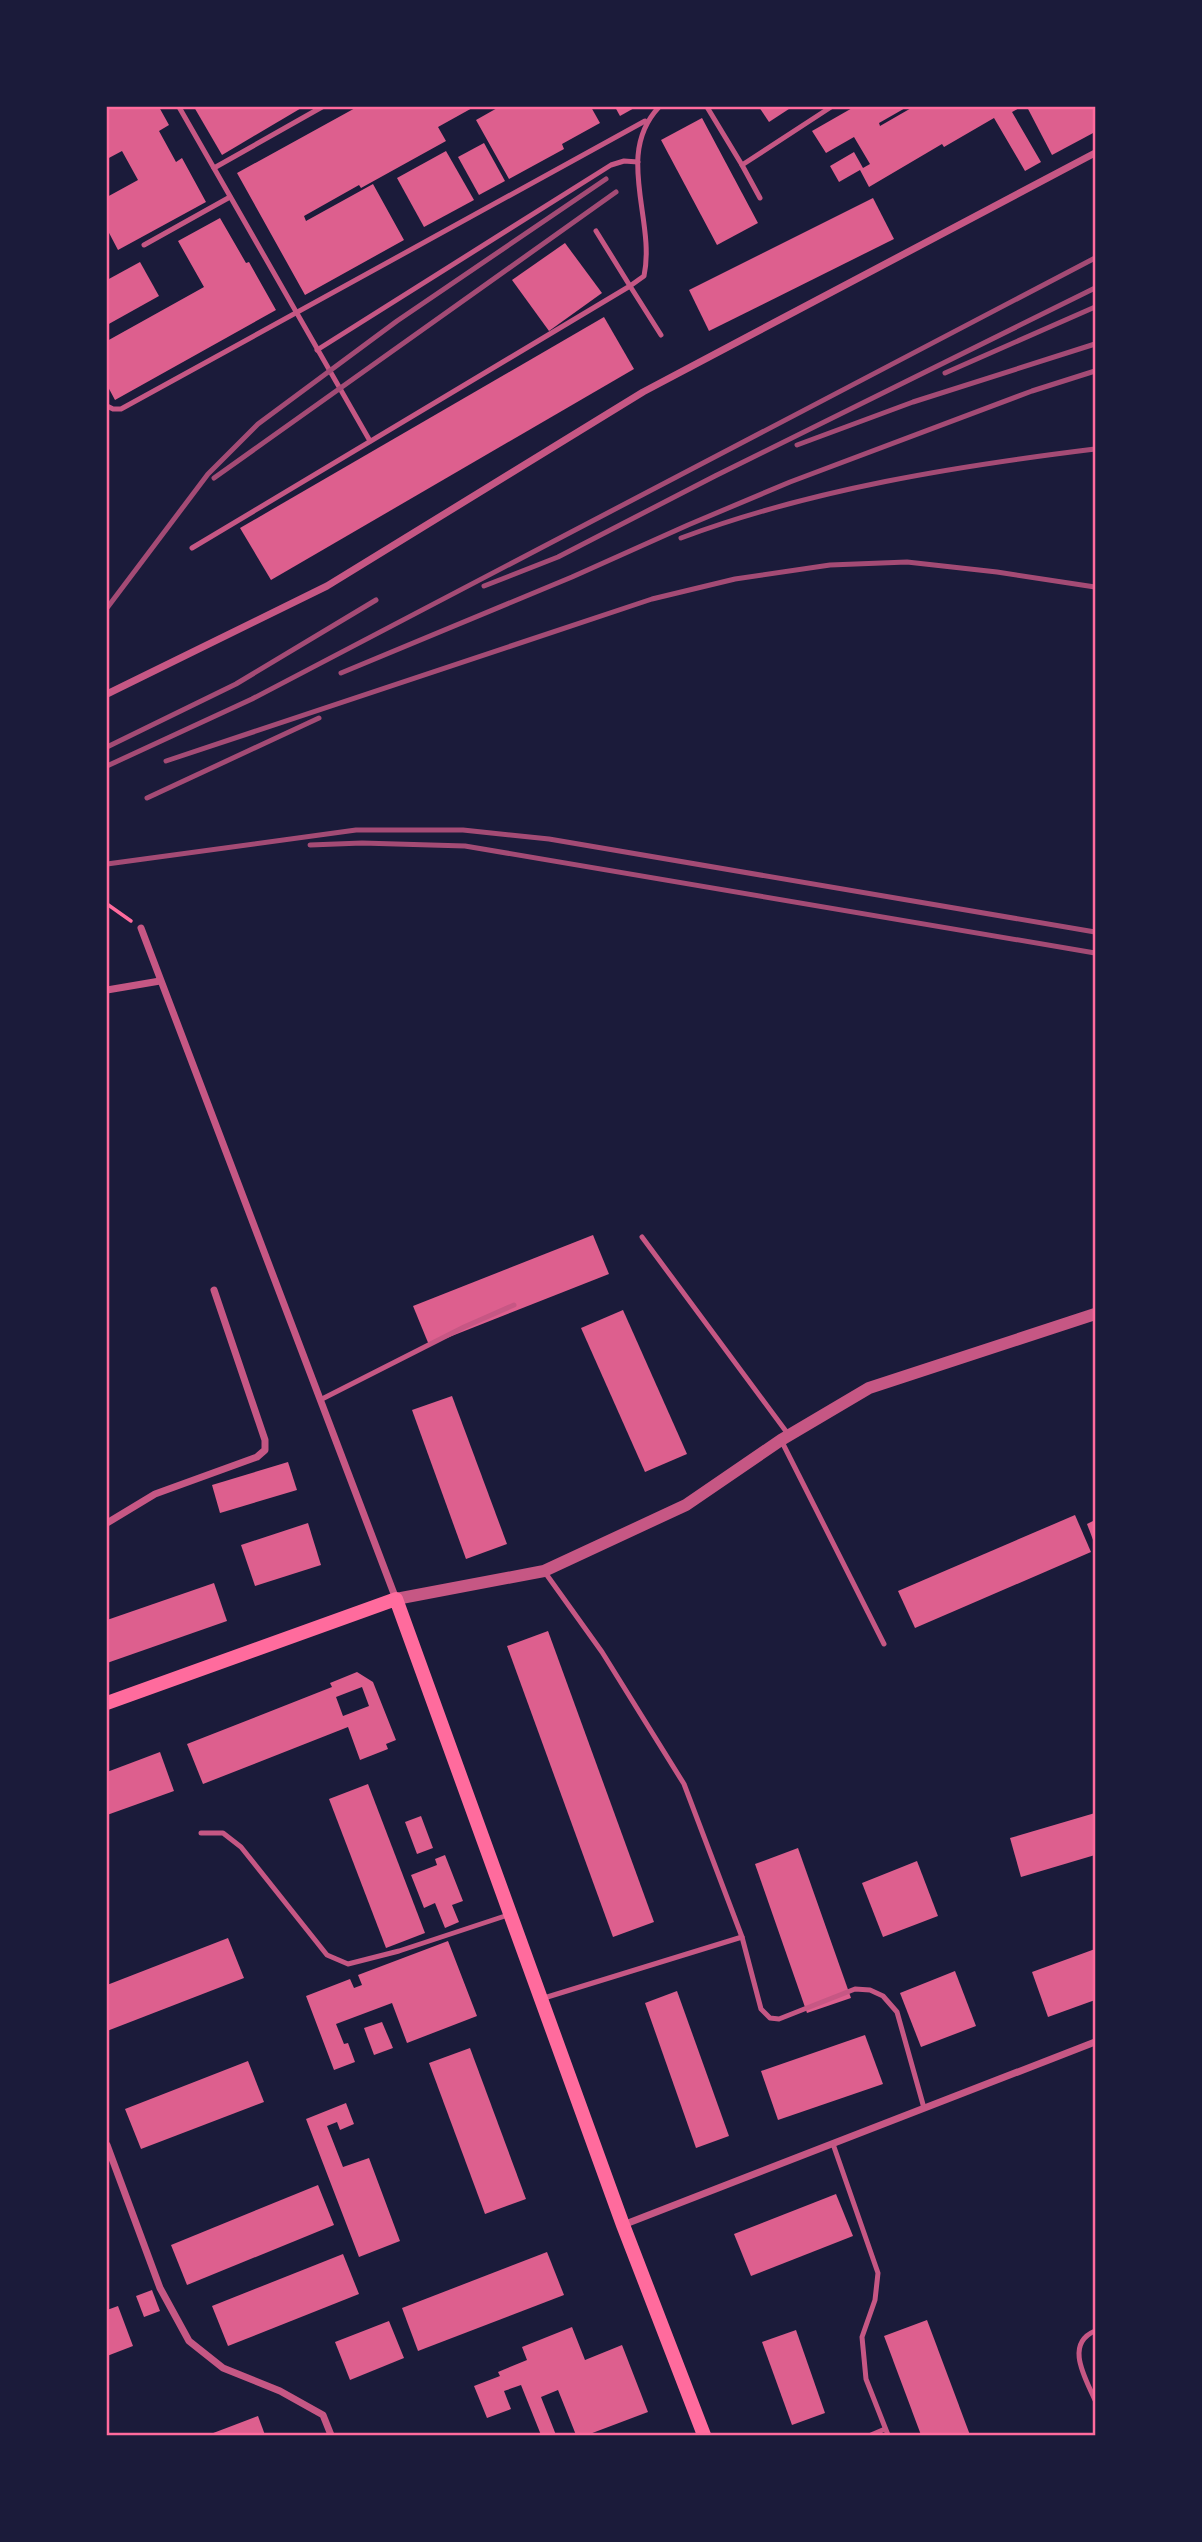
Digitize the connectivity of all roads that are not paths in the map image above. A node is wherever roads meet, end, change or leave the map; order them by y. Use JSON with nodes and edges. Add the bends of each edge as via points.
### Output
{"nodes":[{"id":1,"x":180,"y":107,"type":"edge"},
{"id":2,"x":323,"y":107,"type":"edge"},
{"id":3,"x":659,"y":107,"type":"edge"},
{"id":4,"x":708,"y":107,"type":"edge"},
{"id":5,"x":831,"y":107,"type":"edge"},
{"id":6,"x":645,"y":121,"type":"junction"},
{"id":7,"x":1095,"y":153,"type":"edge"},
{"id":8,"x":638,"y":162,"type":"junction"},
{"id":9,"x":742,"y":165,"type":"junction"},
{"id":10,"x":214,"y":168,"type":"junction"},
{"id":11,"x":230,"y":197,"type":"junction"},
{"id":12,"x":760,"y":198,"type":"dead end"},
{"id":13,"x":596,"y":231,"type":"dead end"},
{"id":14,"x":144,"y":245,"type":"dead end"},
{"id":15,"x":630,"y":286,"type":"junction"},
{"id":16,"x":295,"y":313,"type":"junction"},
{"id":17,"x":661,"y":335,"type":"dead end"},
{"id":18,"x":317,"y":351,"type":"junction"},
{"id":19,"x":107,"y":406,"type":"edge"},
{"id":20,"x":370,"y":441,"type":"junction"},
{"id":21,"x":192,"y":548,"type":"dead end"},
{"id":22,"x":107,"y":694,"type":"edge"},
{"id":23,"x":141,"y":928,"type":"road end"},
{"id":24,"x":160,"y":981,"type":"junction"},
{"id":25,"x":107,"y":990,"type":"edge"},
{"id":26,"x":642,"y":1237,"type":"dead end"},
{"id":27,"x":214,"y":1290,"type":"dead end"},
{"id":28,"x":514,"y":1305,"type":"dead end"},
{"id":29,"x":1095,"y":1314,"type":"edge"},
{"id":30,"x":320,"y":1400,"type":"junction"},
{"id":31,"x":785,"y":1438,"type":"junction"},
{"id":32,"x":107,"y":1522,"type":"edge"},
{"id":33,"x":544,"y":1570,"type":"junction"},
{"id":34,"x":396,"y":1599,"type":"junction"},
{"id":35,"x":884,"y":1644,"type":"dead end"},
{"id":36,"x":107,"y":1703,"type":"edge"},
{"id":37,"x":201,"y":1833,"type":"dead end"},
{"id":38,"x":511,"y":1914,"type":"junction"},
{"id":39,"x":742,"y":1937,"type":"junction"},
{"id":40,"x":541,"y":1998,"type":"junction"},
{"id":41,"x":1095,"y":2042,"type":"edge"},
{"id":42,"x":924,"y":2108,"type":"junction"},
{"id":43,"x":833,"y":2144,"type":"junction"},
{"id":44,"x":107,"y":2145,"type":"edge"},
{"id":45,"x":623,"y":2225,"type":"junction"},
{"id":46,"x":1095,"y":2331,"type":"edge"},
{"id":47,"x":1095,"y":2400,"type":"edge"},
{"id":48,"x":886,"y":2432,"type":"edge"},
{"id":49,"x":331,"y":2435,"type":"edge"},
{"id":50,"x":704,"y":2435,"type":"edge"},
{"id":51,"x":871,"y":2435,"type":"edge"}],
"edges":[{"from":1,"to":10,"type":"lane"},
{"from":2,"to":10,"type":"lane"},
{"from":3,"to":6,"type":"lane"},
{"from":4,"to":9,"type":"lane"},
{"from":5,"to":9,"type":"lane"},
{"from":6,"to":8,"type":"lane"},
{"from":6,"to":16,"type":"lane"},
{"from":7,"to":22,"type":"street","via":[[643,392],[327,586]]},
{"from":8,"to":15,"type":"lane","via":[[636,179],[648,257],[644,276]]},
{"from":8,"to":18,"type":"lane","via":[[611,165]]},
{"from":9,"to":12,"type":"lane"},
{"from":10,"to":11,"type":"lane"},
{"from":11,"to":14,"type":"lane"},
{"from":11,"to":16,"type":"lane"},
{"from":13,"to":15,"type":"lane"},
{"from":15,"to":17,"type":"lane"},
{"from":15,"to":20,"type":"lane"},
{"from":16,"to":18,"type":"lane"},
{"from":16,"to":19,"type":"lane","via":[[121,409]]},
{"from":18,"to":20,"type":"lane"},
{"from":20,"to":21,"type":"lane"},
{"from":23,"to":24,"type":"street"},
{"from":24,"to":25,"type":"street"},
{"from":24,"to":30,"type":"street"},
{"from":26,"to":31,"type":"lane"},
{"from":27,"to":32,"type":"street","via":[[265,1450],[257,1457],[155,1494]]},
{"from":28,"to":30,"type":"lane"},
{"from":29,"to":31,"type":"street","via":[[869,1388]]},
{"from":30,"to":34,"type":"street"},
{"from":31,"to":33,"type":"street","via":[[686,1505]]},
{"from":31,"to":35,"type":"lane"},
{"from":33,"to":34,"type":"street"},
{"from":33,"to":39,"type":"lane","via":[[602,1652],[684,1784]]},
{"from":34,"to":36,"type":"main road"},
{"from":34,"to":38,"type":"main road"},
{"from":37,"to":38,"type":"lane","via":[[223,1833],[241,1847],[327,1955],[348,1964]]},
{"from":38,"to":40,"type":"main road"},
{"from":39,"to":40,"type":"lane"},
{"from":39,"to":42,"type":"lane","via":[[761,2009],[770,2018],[779,2019],[855,1989],[883,1996],[897,2012]]},
{"from":40,"to":45,"type":"main road"},
{"from":41,"to":42,"type":"street"},
{"from":42,"to":43,"type":"street"},
{"from":43,"to":45,"type":"street"},
{"from":43,"to":48,"type":"lane","via":[[878,2273],[875,2300],[862,2337],[866,2379]]},
{"from":44,"to":49,"type":"street","via":[[160,2288],[189,2341],[223,2368],[323,2415]]},
{"from":45,"to":50,"type":"main road"},
{"from":46,"to":47,"type":"lane","via":[[1080,2346],[1078,2361]]},
{"from":48,"to":51,"type":"lane"}]}
